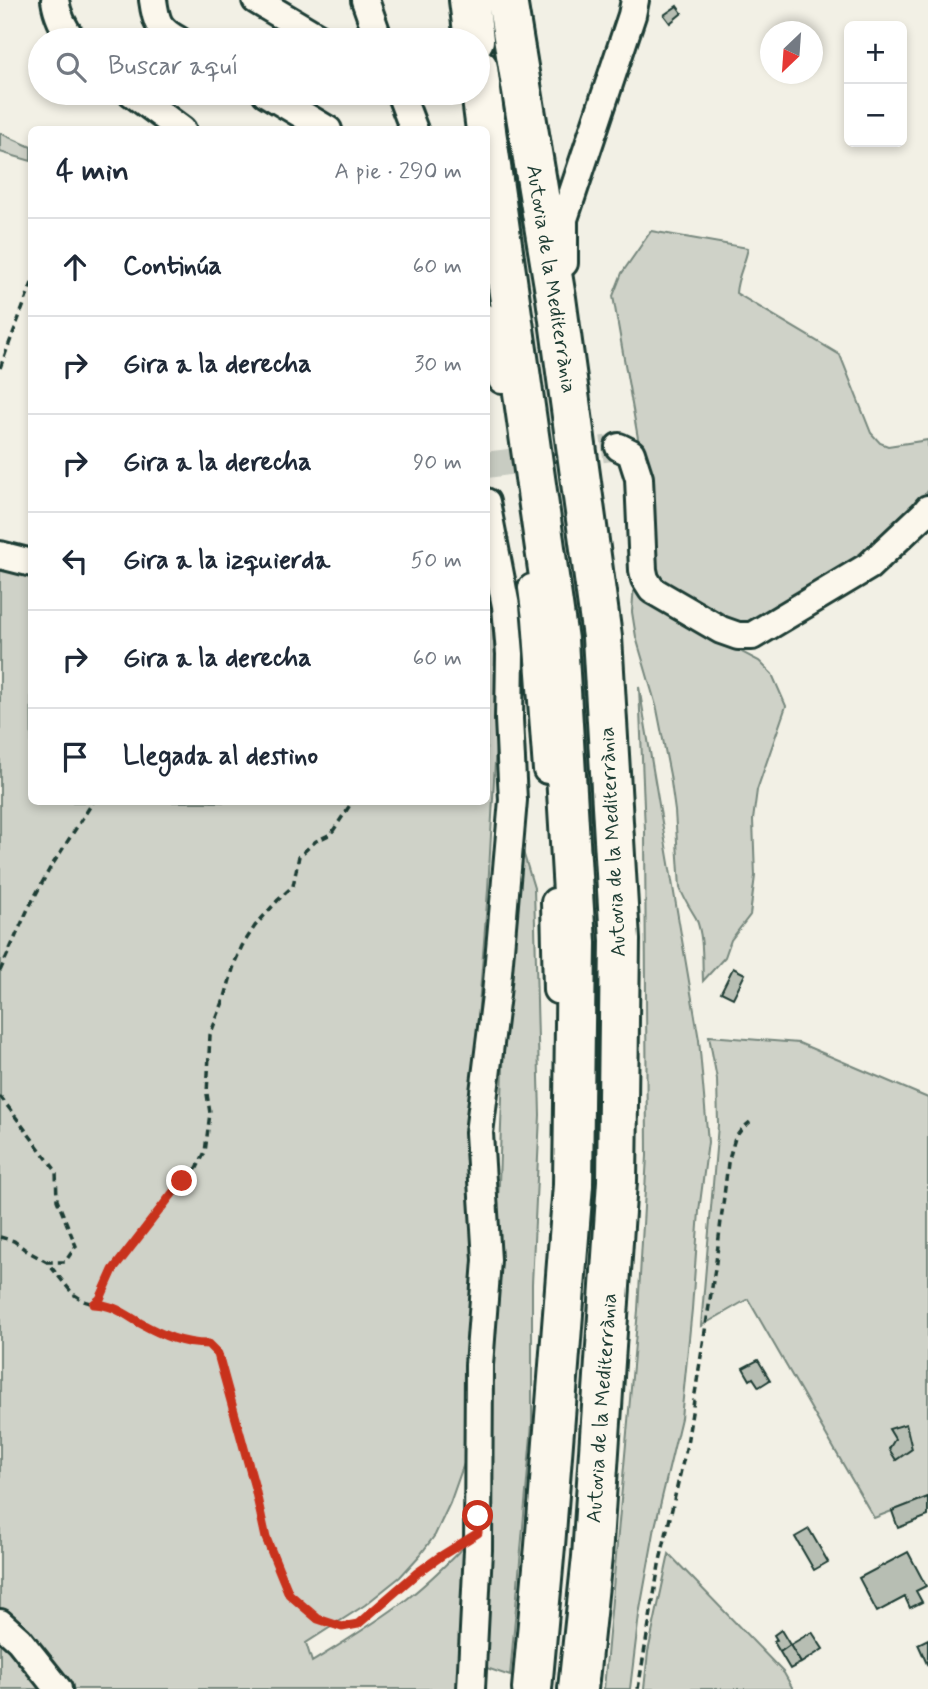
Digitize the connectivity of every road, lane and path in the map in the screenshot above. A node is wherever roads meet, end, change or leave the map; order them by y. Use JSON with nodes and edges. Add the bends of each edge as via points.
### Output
{"nodes":[{"id":1,"x":153,"y":0,"type":"edge"},
{"id":2,"x":256,"y":0,"type":"edge"},
{"id":3,"x":365,"y":0,"type":"edge"},
{"id":4,"x":468,"y":0,"type":"edge"},
{"id":5,"x":507,"y":0,"type":"edge"},
{"id":6,"x":635,"y":0,"type":"edge"},
{"id":7,"x":53,"y":3,"type":"edge"},
{"id":8,"x":64,"y":28,"type":"edge"},
{"id":9,"x":162,"y":28,"type":"edge"},
{"id":10,"x":303,"y":28,"type":"edge"},
{"id":11,"x":375,"y":28,"type":"edge"},
{"id":12,"x":472,"y":28,"type":"edge"},
{"id":13,"x":148,"y":105,"type":"edge"},
{"id":14,"x":286,"y":105,"type":"edge"},
{"id":15,"x":405,"y":105,"type":"edge"},
{"id":16,"x":483,"y":105,"type":"edge"},
{"id":17,"x":177,"y":126,"type":"edge"},
{"id":18,"x":321,"y":126,"type":"edge"},
{"id":19,"x":412,"y":126,"type":"edge"},
{"id":20,"x":485,"y":126,"type":"edge"},
{"id":21,"x":490,"y":158,"type":"edge"},
{"id":22,"x":28,"y":294,"type":"edge"},
{"id":23,"x":490,"y":327,"type":"edge"},
{"id":24,"x":0,"y":368,"type":"edge"},
{"id":25,"x":619,"y":447,"type":"dead end"},
{"id":26,"x":584,"y":502,"type":"junction"},
{"id":27,"x":928,"y":509,"type":"edge"},
{"id":28,"x":490,"y":526,"type":"edge"},
{"id":29,"x":0,"y":555,"type":"edge"},
{"id":30,"x":28,"y":561,"type":"edge"},
{"id":31,"x":91,"y":805,"type":"edge"},
{"id":32,"x":350,"y":805,"type":"edge"},
{"id":33,"x":0,"y":971,"type":"edge"},
{"id":34,"x":0,"y":1096,"type":"edge"},
{"id":35,"x":750,"y":1122,"type":"dead end"},
{"id":36,"x":0,"y":1237,"type":"edge"},
{"id":37,"x":47,"y":1262,"type":"junction"},
{"id":38,"x":94,"y":1304,"type":"junction"},
{"id":39,"x":558,"y":1395,"type":"junction"},
{"id":40,"x":478,"y":1533,"type":"junction"},
{"id":41,"x":0,"y":1623,"type":"edge"},
{"id":42,"x":58,"y":1689,"type":"edge"},
{"id":43,"x":471,"y":1689,"type":"edge"},
{"id":44,"x":532,"y":1689,"type":"edge"},
{"id":45,"x":578,"y":1689,"type":"edge"},
{"id":46,"x":638,"y":1689,"type":"edge"}],
"edges":[{"from":1,"to":9,"type":"street"},
{"from":2,"to":10,"type":"street"},
{"from":3,"to":11,"type":"street"},
{"from":4,"to":12,"type":"highway"},
{"from":5,"to":26,"type":"highway","name":"Autovia de la Mediterrània"},
{"from":6,"to":26,"type":"street","via":[[564,219]]},
{"from":7,"to":8,"type":"street"},
{"from":13,"to":17,"type":"street"},
{"from":14,"to":18,"type":"street"},
{"from":15,"to":19,"type":"street"},
{"from":16,"to":20,"type":"highway","name":"Autovia de la Mediterrània"},
{"from":21,"to":39,"type":"highway","name":"Autovia de la Mediterrània","via":[[558,640],[576,943],[573,1185]]},
{"from":22,"to":24,"type":"path"},
{"from":23,"to":39,"type":"street","via":[[498,346],[536,618],[548,785],[556,927]]},
{"from":25,"to":27,"type":"street","via":[[631,453],[639,478],[645,579],[652,590],[738,636],[752,636],[869,566]]},
{"from":26,"to":45,"type":"highway","name":"Autovia de la Mediterrània","via":[[602,637],[620,940],[617,1181],[592,1557]]},
{"from":28,"to":40,"type":"street","via":[[507,618],[513,800],[479,1133],[487,1260],[479,1365]]},
{"from":29,"to":30,"type":"street"},
{"from":31,"to":33,"type":"path","via":[[49,870]]},
{"from":32,"to":38,"type":"path","via":[[331,834],[299,856],[293,886],[242,946],[210,1035],[205,1152],[197,1168],[113,1270]]},
{"from":34,"to":37,"type":"path","via":[[55,1171],[57,1200],[76,1246],[65,1262]]},
{"from":35,"to":46,"type":"path","via":[[735,1138],[728,1163],[687,1444],[659,1565]]},
{"from":36,"to":37,"type":"path"},
{"from":37,"to":38,"type":"path","via":[[73,1294]]},
{"from":38,"to":40,"type":"path","via":[[108,1305],[164,1335],[190,1344],[208,1344],[218,1354],[266,1538],[289,1594],[318,1619],[342,1627],[358,1624],[417,1573]]},
{"from":39,"to":44,"type":"highway","name":"Autovia de la Mediterrània"},
{"from":40,"to":43,"type":"street"},
{"from":41,"to":42,"type":"street"}]}
